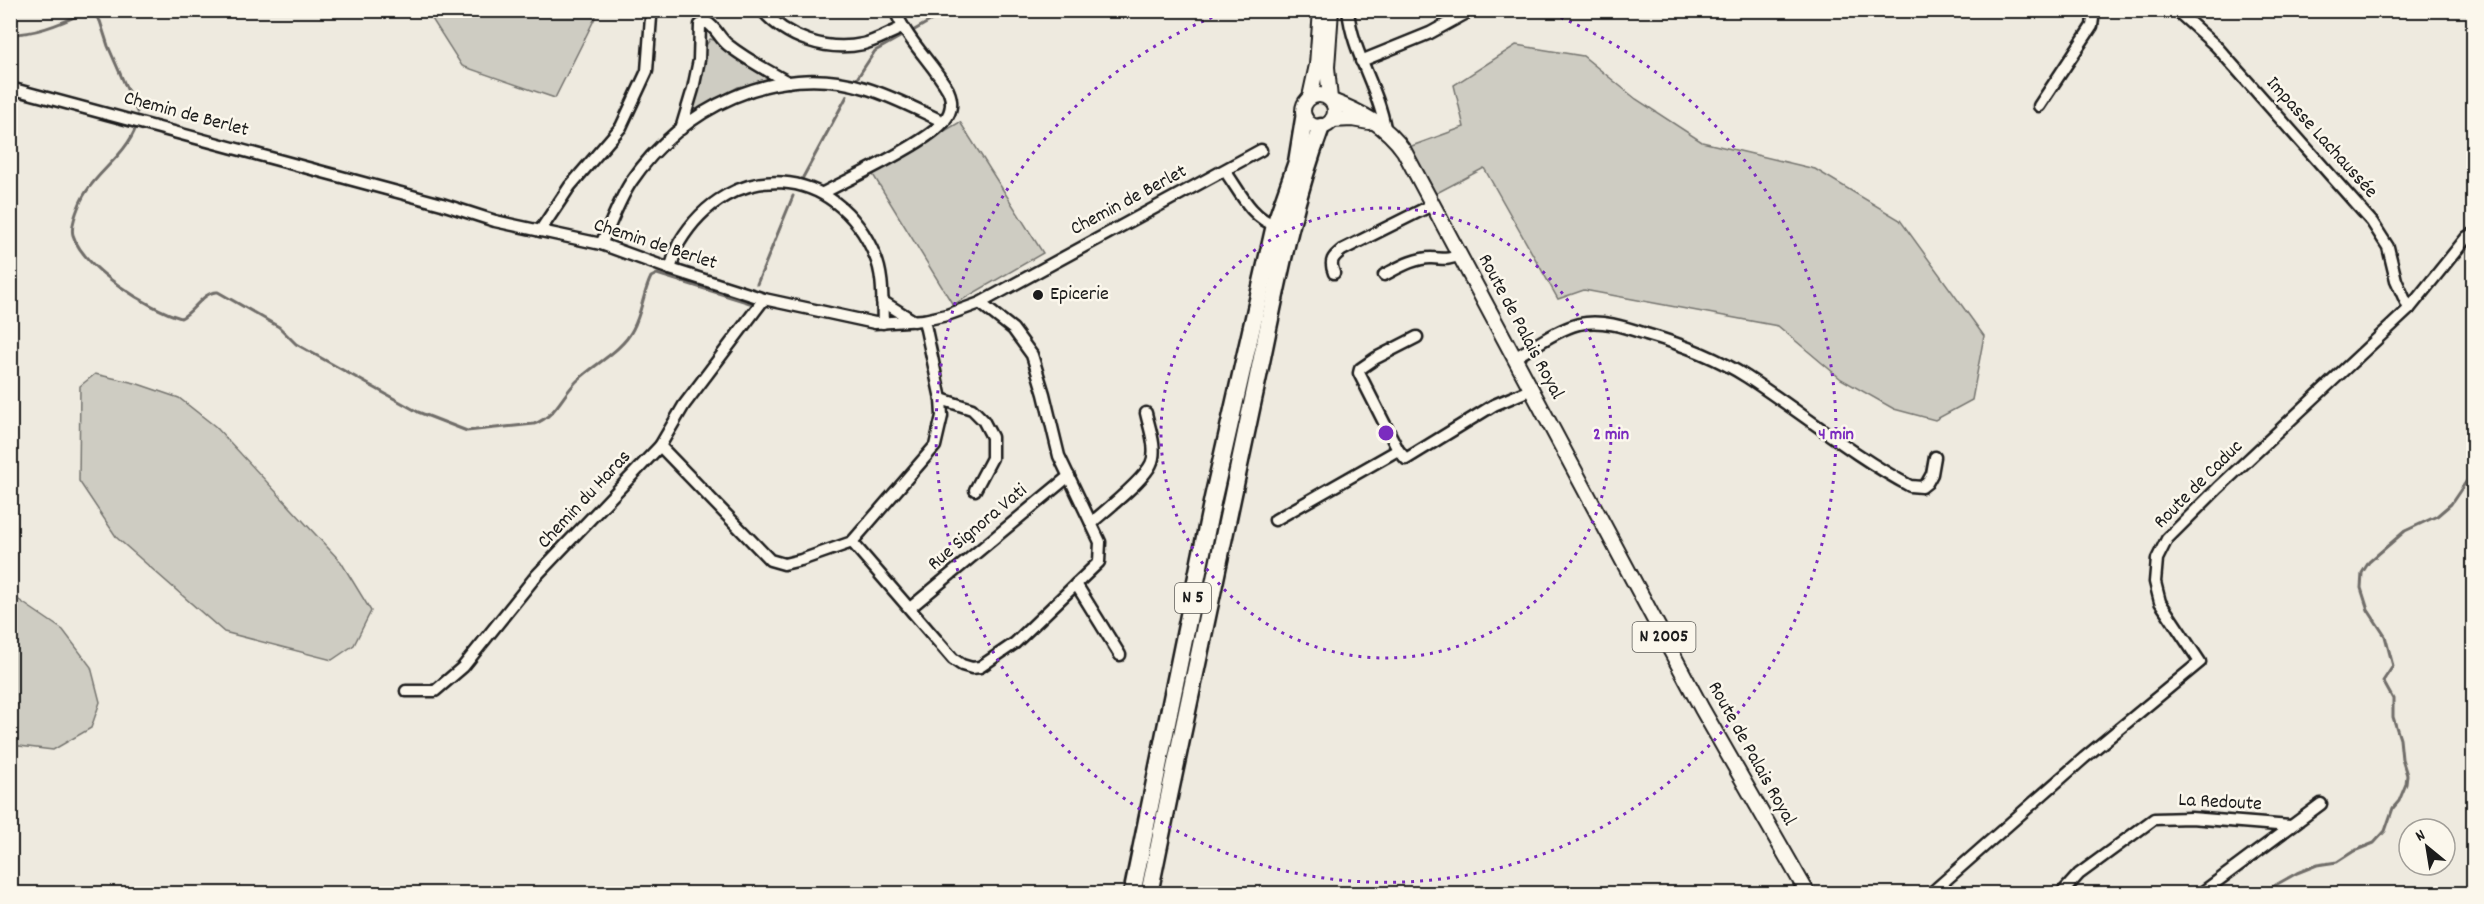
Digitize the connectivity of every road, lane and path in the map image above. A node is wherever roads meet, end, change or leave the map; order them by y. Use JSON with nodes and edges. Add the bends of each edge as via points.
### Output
{"nodes":[{"id":1,"x":653,"y":10,"type":"edge"},
{"id":2,"x":762,"y":10,"type":"edge"},
{"id":3,"x":895,"y":10,"type":"edge"},
{"id":4,"x":1321,"y":10,"type":"edge"},
{"id":5,"x":1332,"y":10,"type":"edge"},
{"id":6,"x":1348,"y":10,"type":"edge"},
{"id":7,"x":1472,"y":10,"type":"edge"},
{"id":8,"x":2094,"y":10,"type":"edge"},
{"id":9,"x":2176,"y":10,"type":"edge"},
{"id":10,"x":902,"y":28,"type":"junction"},
{"id":11,"x":1361,"y":61,"type":"junction"},
{"id":12,"x":788,"y":82,"type":"junction"},
{"id":13,"x":10,"y":88,"type":"edge"},
{"id":14,"x":1310,"y":97,"type":"junction"},
{"id":15,"x":1331,"y":100,"type":"junction"},
{"id":16,"x":2039,"y":106,"type":"dead end"},
{"id":17,"x":1304,"y":119,"type":"junction"},
{"id":18,"x":944,"y":122,"type":"junction"},
{"id":19,"x":1327,"y":123,"type":"junction"},
{"id":20,"x":1385,"y":128,"type":"junction"},
{"id":21,"x":681,"y":129,"type":"junction"},
{"id":22,"x":1261,"y":150,"type":"dead end"},
{"id":23,"x":1225,"y":171,"type":"junction"},
{"id":24,"x":1301,"y":188,"type":"junction"},
{"id":25,"x":823,"y":193,"type":"junction"},
{"id":26,"x":1432,"y":205,"type":"junction"},
{"id":27,"x":1275,"y":225,"type":"junction"},
{"id":28,"x":540,"y":231,"type":"junction"},
{"id":29,"x":2474,"y":232,"type":"edge"},
{"id":30,"x":601,"y":244,"type":"junction"},
{"id":31,"x":1459,"y":255,"type":"junction"},
{"id":32,"x":670,"y":269,"type":"junction"},
{"id":33,"x":1334,"y":273,"type":"dead end"},
{"id":34,"x":1384,"y":275,"type":"dead end"},
{"id":35,"x":764,"y":299,"type":"junction"},
{"id":36,"x":882,"y":301,"type":"junction"},
{"id":37,"x":980,"y":303,"type":"junction"},
{"id":38,"x":2409,"y":309,"type":"junction"},
{"id":39,"x":920,"y":321,"type":"junction"},
{"id":40,"x":883,"y":324,"type":"junction"},
{"id":41,"x":1417,"y":337,"type":"dead end"},
{"id":42,"x":1514,"y":358,"type":"junction"},
{"id":43,"x":1532,"y":389,"type":"junction"},
{"id":44,"x":941,"y":399,"type":"junction"},
{"id":45,"x":1146,"y":413,"type":"dead end"},
{"id":46,"x":660,"y":446,"type":"junction"},
{"id":47,"x":1402,"y":455,"type":"junction"},
{"id":48,"x":1935,"y":457,"type":"dead end"},
{"id":49,"x":1069,"y":476,"type":"junction"},
{"id":50,"x":975,"y":490,"type":"dead end"},
{"id":51,"x":1275,"y":520,"type":"dead end"},
{"id":52,"x":1091,"y":523,"type":"junction"},
{"id":53,"x":852,"y":542,"type":"junction"},
{"id":54,"x":1076,"y":584,"type":"junction"},
{"id":55,"x":910,"y":608,"type":"junction"},
{"id":56,"x":1120,"y":655,"type":"dead end"},
{"id":57,"x":406,"y":691,"type":"dead end"},
{"id":58,"x":2321,"y":804,"type":"dead end"},
{"id":59,"x":2290,"y":826,"type":"junction"},
{"id":60,"x":1132,"y":894,"type":"edge"},
{"id":61,"x":1149,"y":894,"type":"edge"},
{"id":62,"x":1808,"y":894,"type":"edge"},
{"id":63,"x":1930,"y":894,"type":"edge"},
{"id":64,"x":2061,"y":894,"type":"edge"},
{"id":65,"x":2200,"y":894,"type":"edge"}],
"edges":[{"from":1,"to":28,"type":"street","via":[[647,71],[621,127],[570,186]]},
{"from":2,"to":10,"type":"street","via":[[782,28],[820,45],[866,43]]},
{"from":3,"to":10,"type":"street"},
{"from":4,"to":14,"type":"main road","number":"N 5"},
{"from":5,"to":15,"type":"main road","number":"N 5","via":[[1327,67]]},
{"from":6,"to":11,"type":"street"},
{"from":7,"to":11,"type":"street","via":[[1430,33]]},
{"from":8,"to":16,"type":"street","via":[[2092,26]]},
{"from":9,"to":38,"type":"street","name":"Impasse Lachaussée","via":[[2216,46],[2372,222],[2388,248]]},
{"from":10,"to":18,"type":"street","via":[[950,96],[951,107]]},
{"from":11,"to":20,"type":"street","via":[[1378,97]]},
{"from":12,"to":18,"type":"street","via":[[822,80],[864,87]]},
{"from":12,"to":21,"type":"street","via":[[730,97]]},
{"from":12,"to":21,"type":"street","via":[[726,43],[706,22],[700,26],[699,60]]},
{"from":13,"to":28,"type":"street","name":"Chemin de Berlet"},
{"from":14,"to":15,"type":"main road","via":[[1320,94]]},
{"from":14,"to":17,"type":"main road","number":"N 5","via":[[1302,108]]},
{"from":15,"to":19,"type":"main road","number":"N 5","via":[[1335,109]]},
{"from":15,"to":20,"type":"main road","name":"Route de Palais Royal","number":"N 2005"},
{"from":17,"to":19,"type":"main road","via":[[1312,126]]},
{"from":17,"to":27,"type":"highway","number":"N 5","via":[[1297,162]]},
{"from":18,"to":25,"type":"street"},
{"from":19,"to":20,"type":"main road","via":[[1361,120]]},
{"from":19,"to":24,"type":"highway","number":"N 5"},
{"from":20,"to":26,"type":"main road","name":"Route de Palais Royal","number":"N 2005","via":[[1404,151]]},
{"from":21,"to":30,"type":"street","via":[[657,150],[630,183]]},
{"from":22,"to":23,"type":"street","name":"Chemin de Berlet"},
{"from":23,"to":27,"type":"street","via":[[1260,219]]},
{"from":23,"to":37,"type":"street","name":"Chemin de Berlet"},
{"from":24,"to":27,"type":"highway","via":[[1287,220]]},
{"from":24,"to":61,"type":"highway","number":"N 5"},
{"from":25,"to":32,"type":"street","via":[[779,181],[740,189],[724,197],[690,229],[678,245]]},
{"from":25,"to":36,"type":"street","via":[[841,206],[868,240],[877,258]]},
{"from":26,"to":31,"type":"main road","name":"Route de Palais Royal","number":"N 2005"},
{"from":26,"to":33,"type":"street","via":[[1342,250],[1331,262]]},
{"from":27,"to":60,"type":"highway","number":"N 5","via":[[1213,498]]},
{"from":28,"to":30,"type":"street","name":"Chemin de Berlet"},
{"from":29,"to":38,"type":"street","name":"Route de Caduc"},
{"from":30,"to":32,"type":"street","name":"Chemin de Berlet"},
{"from":31,"to":34,"type":"street","via":[[1447,260],[1421,260]]},
{"from":31,"to":42,"type":"main road","name":"Route de Palais Royal","number":"N 2005"},
{"from":32,"to":35,"type":"street","name":"Chemin de Berlet"},
{"from":35,"to":40,"type":"street","name":"Chemin de Berlet"},
{"from":35,"to":46,"type":"street","name":"Chemin du Haras","via":[[684,405]]},
{"from":36,"to":39,"type":"street"},
{"from":36,"to":40,"type":"street"},
{"from":37,"to":39,"type":"street","name":"Chemin de Berlet"},
{"from":37,"to":49,"type":"street","via":[[1013,329],[1032,355],[1059,456]]},
{"from":38,"to":63,"type":"street","name":"Route de Caduc","via":[[2167,539],[2157,559],[2155,582],[2160,602],[2200,662]]},
{"from":39,"to":40,"type":"street","name":"Chemin de Berlet"},
{"from":39,"to":44,"type":"street"},
{"from":41,"to":47,"type":"street","via":[[1376,358],[1359,373]]},
{"from":42,"to":43,"type":"main road","name":"Route de Palais Royal","number":"N 2005"},
{"from":42,"to":48,"type":"street","via":[[1580,324],[1618,325],[1682,345],[1745,376],[1910,486],[1928,483]]},
{"from":43,"to":47,"type":"street"},
{"from":43,"to":62,"type":"main road","name":"Route de Palais Royal","number":"N 2005","via":[[1702,709]]},
{"from":44,"to":50,"type":"street","via":[[972,409],[992,437],[992,458]]},
{"from":44,"to":53,"type":"street","via":[[942,416],[935,446]]},
{"from":45,"to":52,"type":"street","via":[[1152,463]]},
{"from":46,"to":53,"type":"street","via":[[770,560],[784,564]]},
{"from":46,"to":57,"type":"street","name":"Chemin du Haras","via":[[536,576],[463,667],[435,692]]},
{"from":47,"to":51,"type":"street"},
{"from":49,"to":52,"type":"street"},
{"from":49,"to":55,"type":"street","name":"Rue Signora Vati"},
{"from":52,"to":54,"type":"street","via":[[1100,542],[1099,562]]},
{"from":53,"to":55,"type":"street"},
{"from":54,"to":55,"type":"street","via":[[1014,643],[980,667],[972,668],[953,659]]},
{"from":54,"to":56,"type":"street"},
{"from":58,"to":59,"type":"street"},
{"from":59,"to":64,"type":"street","name":"La Redoute","via":[[2154,819],[2079,874]]},
{"from":59,"to":65,"type":"street","name":"La Redoute"}]}
